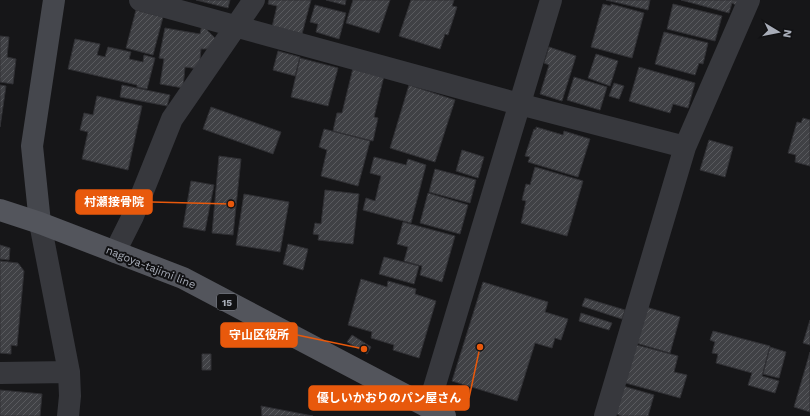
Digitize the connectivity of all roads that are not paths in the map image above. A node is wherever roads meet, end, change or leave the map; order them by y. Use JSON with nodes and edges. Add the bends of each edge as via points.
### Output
{"nodes":[{"id":1,"x":54,"y":0,"type":"edge"},
{"id":2,"x":140,"y":0,"type":"edge"},
{"id":3,"x":254,"y":0,"type":"edge"},
{"id":4,"x":551,"y":0,"type":"edge"},
{"id":5,"x":749,"y":0,"type":"edge"},
{"id":6,"x":236,"y":26,"type":"junction"},
{"id":7,"x":519,"y":104,"type":"junction"},
{"id":8,"x":685,"y":146,"type":"junction"},
{"id":9,"x":0,"y":210,"type":"edge"},
{"id":10,"x":40,"y":223,"type":"junction"},
{"id":11,"x":115,"y":252,"type":"junction"},
{"id":12,"x":0,"y":372,"type":"edge"},
{"id":13,"x":69,"y":372,"type":"junction"},
{"id":14,"x":437,"y":412,"type":"edge"},
{"id":15,"x":68,"y":416,"type":"edge"},
{"id":16,"x":605,"y":416,"type":"edge"}],
"edges":[{"from":1,"to":10,"type":"street","via":[[32,146]]},
{"from":2,"to":6,"type":"street"},
{"from":3,"to":6,"type":"street"},
{"from":4,"to":7,"type":"street"},
{"from":5,"to":8,"type":"street"},
{"from":6,"to":7,"type":"street"},
{"from":6,"to":11,"type":"street","via":[[172,119],[133,216]]},
{"from":7,"to":8,"type":"street"},
{"from":7,"to":14,"type":"street"},
{"from":8,"to":16,"type":"street"},
{"from":9,"to":10,"type":"main road","name":"nagoya-tajimi line","number":"15"},
{"from":10,"to":11,"type":"main road","name":"nagoya-tajimi line","number":"15"},
{"from":10,"to":13,"type":"street"},
{"from":11,"to":14,"type":"main road","name":"nagoya-tajimi line","number":"15","via":[[183,278]]},
{"from":12,"to":13,"type":"street"},
{"from":13,"to":15,"type":"street"}]}
